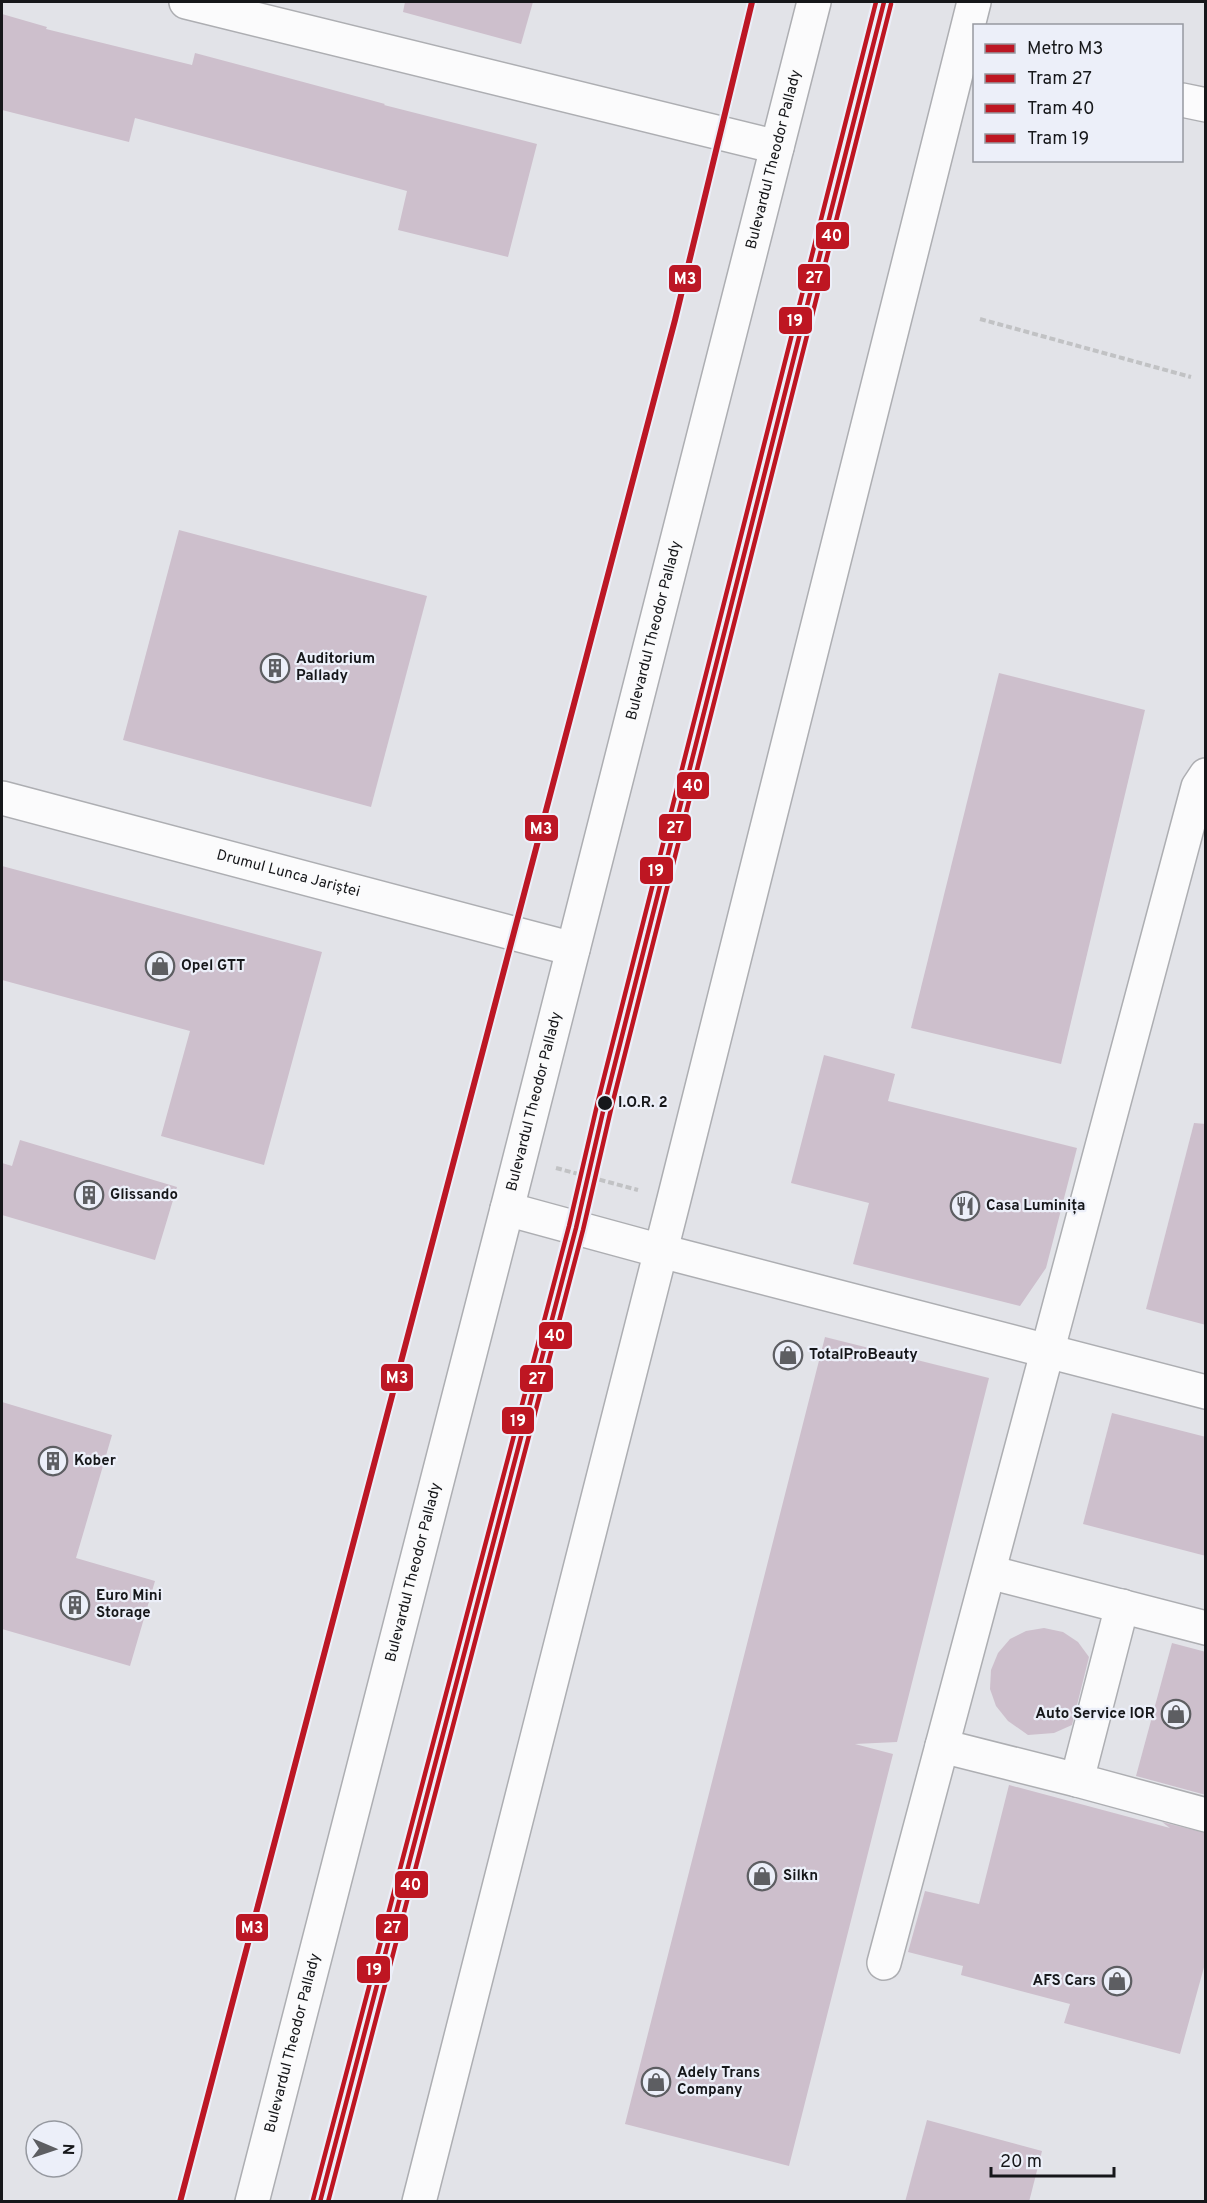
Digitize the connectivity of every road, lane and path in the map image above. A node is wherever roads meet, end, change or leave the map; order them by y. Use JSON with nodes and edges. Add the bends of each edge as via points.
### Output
{"nodes":[{"id":1,"x":186,"y":2,"type":"edge"},
{"id":2,"x":814,"y":2,"type":"edge"},
{"id":3,"x":974,"y":2,"type":"edge"},
{"id":4,"x":968,"y":54,"type":"edge"},
{"id":5,"x":1183,"y":100,"type":"edge"},
{"id":6,"x":1206,"y":105,"type":"edge"},
{"id":7,"x":777,"y":147,"type":"junction"},
{"id":8,"x":980,"y":319,"type":"dead end"},
{"id":9,"x":1191,"y":377,"type":"dead end"},
{"id":10,"x":1206,"y":775,"type":"edge"},
{"id":11,"x":2,"y":798,"type":"edge"},
{"id":12,"x":573,"y":949,"type":"junction"},
{"id":13,"x":520,"y":1159,"type":"junction"},
{"id":14,"x":674,"y":1199,"type":"junction"},
{"id":15,"x":507,"y":1209,"type":"junction"},
{"id":16,"x":661,"y":1251,"type":"junction"},
{"id":17,"x":1046,"y":1351,"type":"junction"},
{"id":18,"x":1206,"y":1392,"type":"edge"},
{"id":19,"x":989,"y":1572,"type":"junction"},
{"id":20,"x":1122,"y":1606,"type":"junction"},
{"id":21,"x":1206,"y":1628,"type":"edge"},
{"id":22,"x":942,"y":1746,"type":"junction"},
{"id":23,"x":1077,"y":1780,"type":"junction"},
{"id":24,"x":1206,"y":1815,"type":"edge"},
{"id":25,"x":884,"y":1963,"type":"dead end"},
{"id":26,"x":252,"y":2202,"type":"edge"},
{"id":27,"x":419,"y":2202,"type":"edge"}],
"edges":[{"from":1,"to":7,"type":"main road"},
{"from":2,"to":7,"type":"main road","name":"Bulevardul Theodor Pallady"},
{"from":3,"to":4,"type":"main road"},
{"from":4,"to":14,"type":"main road"},
{"from":5,"to":6,"type":"main road"},
{"from":7,"to":12,"type":"main road","name":"Bulevardul Theodor Pallady"},
{"from":8,"to":9,"type":"path"},
{"from":10,"to":17,"type":"main road","via":[[1198,787]]},
{"from":11,"to":12,"type":"main road","name":"Drumul Lunca Jariștei"},
{"from":12,"to":13,"type":"main road","name":"Bulevardul Theodor Pallady"},
{"from":13,"to":14,"type":"path"},
{"from":13,"to":15,"type":"main road","name":"Bulevardul Theodor Pallady"},
{"from":14,"to":16,"type":"main road"},
{"from":15,"to":16,"type":"main road"},
{"from":15,"to":26,"type":"main road","name":"Bulevardul Theodor Pallady"},
{"from":16,"to":17,"type":"main road"},
{"from":16,"to":27,"type":"main road"},
{"from":17,"to":18,"type":"main road"},
{"from":17,"to":19,"type":"main road"},
{"from":19,"to":20,"type":"main road"},
{"from":19,"to":22,"type":"main road"},
{"from":20,"to":21,"type":"main road"},
{"from":20,"to":23,"type":"main road"},
{"from":22,"to":23,"type":"main road"},
{"from":22,"to":25,"type":"main road"},
{"from":23,"to":24,"type":"main road"}]}
